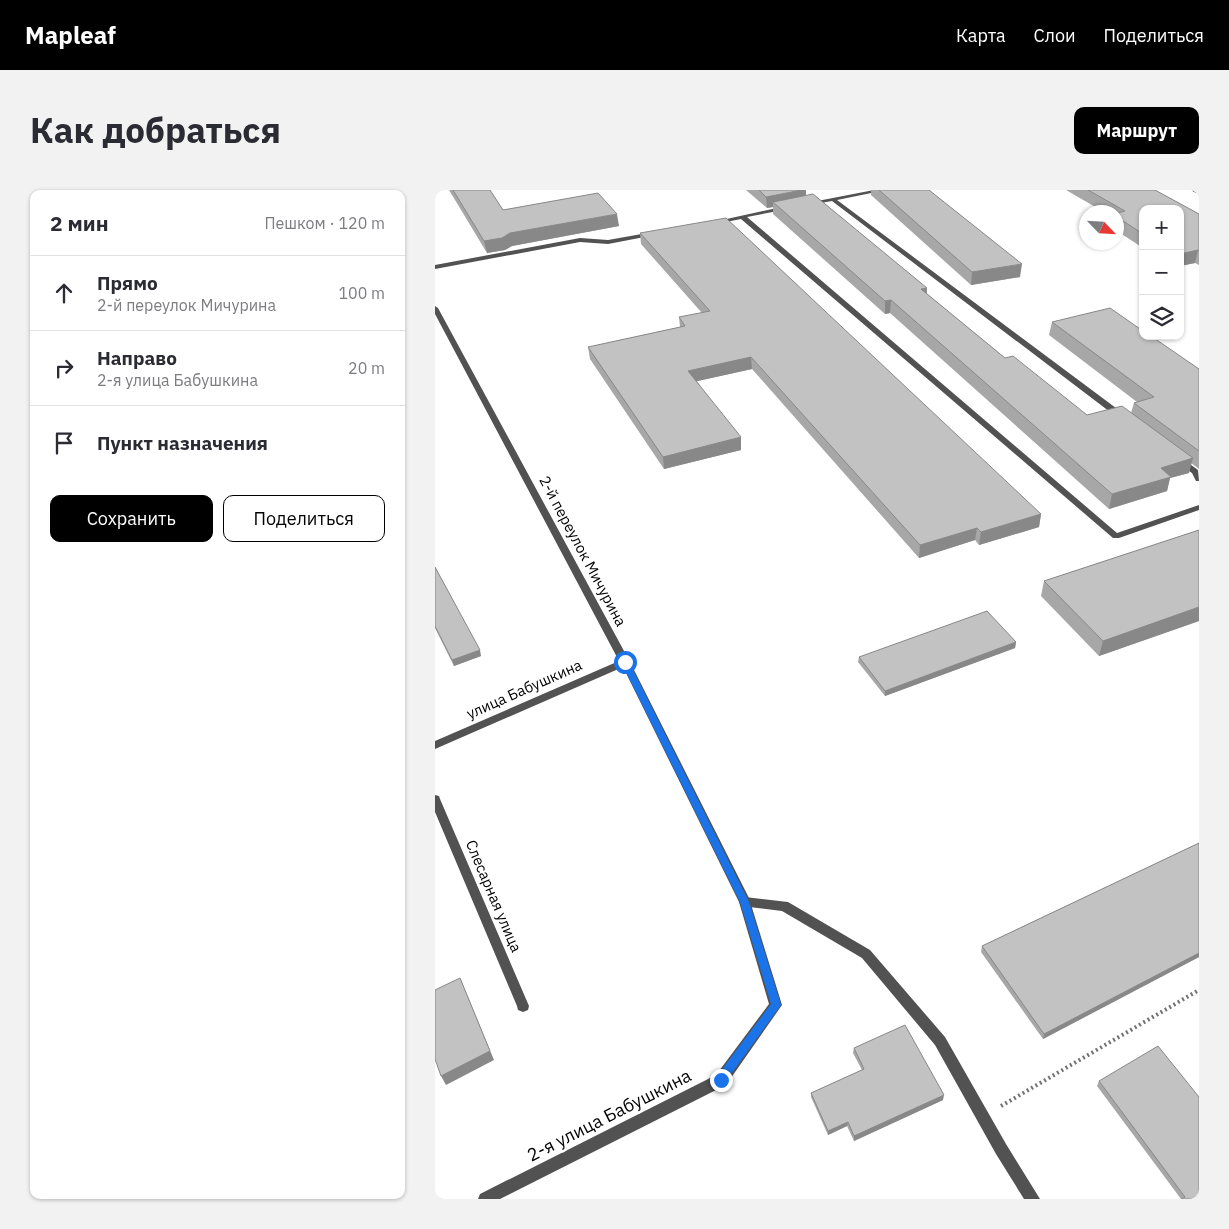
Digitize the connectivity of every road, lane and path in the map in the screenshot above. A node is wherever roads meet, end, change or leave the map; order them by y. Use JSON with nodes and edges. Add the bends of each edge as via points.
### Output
{"nodes":[{"id":1,"x":883,"y":190,"type":"edge"},
{"id":2,"x":833,"y":199,"type":"junction"},
{"id":3,"x":806,"y":204,"type":"edge"},
{"id":4,"x":797,"y":206,"type":"edge"},
{"id":5,"x":743,"y":217,"type":"junction"},
{"id":6,"x":705,"y":224,"type":"edge"},
{"id":7,"x":656,"y":233,"type":"edge"},
{"id":8,"x":435,"y":267,"type":"edge"},
{"id":9,"x":435,"y":308,"type":"edge"},
{"id":10,"x":1131,"y":424,"type":"edge"},
{"id":11,"x":1171,"y":454,"type":"edge"},
{"id":12,"x":1199,"y":479,"type":"edge"},
{"id":13,"x":1199,"y":507,"type":"edge"},
{"id":14,"x":625,"y":662,"type":"junction"},
{"id":15,"x":435,"y":745,"type":"edge"},
{"id":16,"x":435,"y":800,"type":"edge"},
{"id":17,"x":745,"y":902,"type":"junction"},
{"id":18,"x":1199,"y":990,"type":"edge"},
{"id":19,"x":776,"y":1005,"type":"joint"},
{"id":20,"x":523,"y":1006,"type":"dead end"},
{"id":21,"x":983,"y":1116,"type":"junction"},
{"id":22,"x":485,"y":1199,"type":"edge"},
{"id":23,"x":1033,"y":1199,"type":"edge"}],
"edges":[{"from":1,"to":2,"type":"street"},
{"from":2,"to":3,"type":"street"},
{"from":2,"to":10,"type":"street"},
{"from":4,"to":5,"type":"street"},
{"from":5,"to":6,"type":"street"},
{"from":5,"to":13,"type":"street","via":[[1116,536]]},
{"from":7,"to":8,"type":"street","via":[[608,242],[580,240]]},
{"from":9,"to":14,"type":"street","name":"2-й переулок Мичурина"},
{"from":11,"to":12,"type":"street","via":[[1195,472]]},
{"from":14,"to":15,"type":"street","name":"улица Бабушкина"},
{"from":14,"to":17,"type":"street","name":"2-й переулок Мичурина"},
{"from":16,"to":20,"type":"street","name":"Слесарная улица"},
{"from":17,"to":19,"type":"street","name":"2-й переулок Мичурина"},
{"from":17,"to":21,"type":"street","via":[[783,906],[866,954],[939,1041]]},
{"from":18,"to":21,"type":"path"},
{"from":19,"to":22,"type":"street","name":"2-я улица Бабушкина","via":[[721,1080]]},
{"from":21,"to":23,"type":"street"}]}
